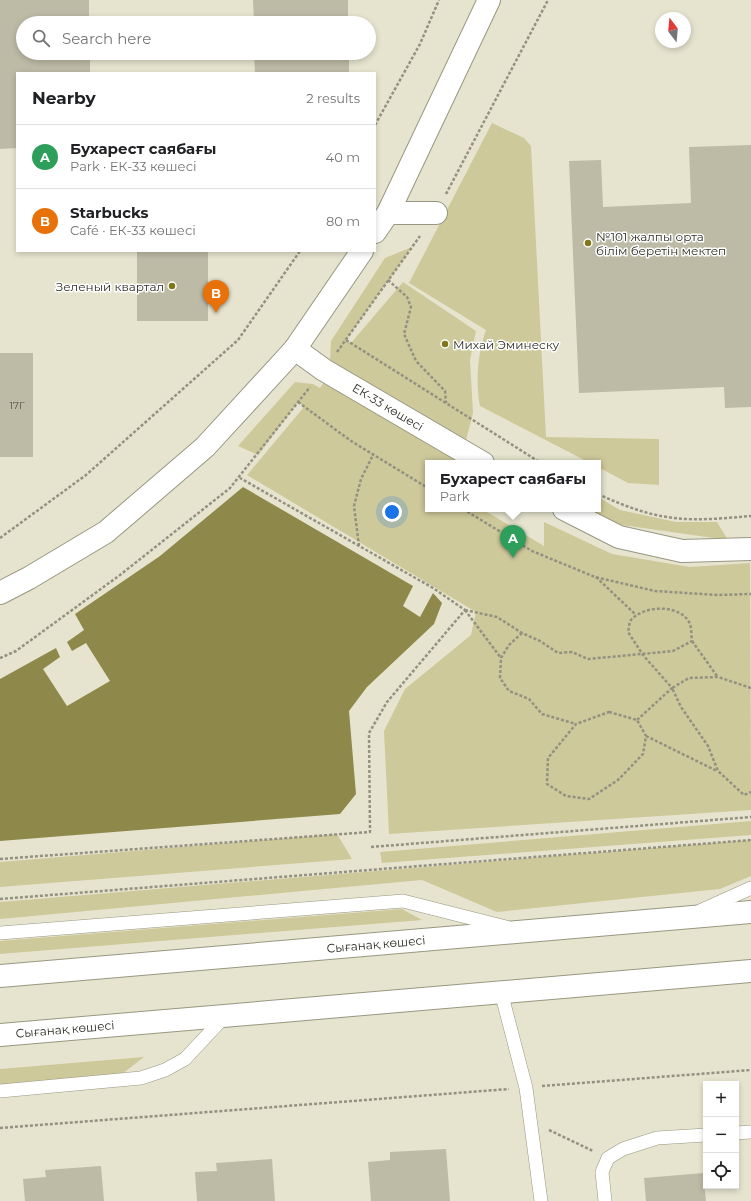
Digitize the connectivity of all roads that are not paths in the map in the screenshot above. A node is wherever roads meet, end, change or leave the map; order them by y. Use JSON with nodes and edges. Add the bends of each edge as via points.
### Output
{"nodes":[{"id":1,"x":489,"y":0,"type":"edge"},
{"id":2,"x":388,"y":213,"type":"junction"},
{"id":3,"x":436,"y":213,"type":"road end"},
{"id":4,"x":376,"y":231,"type":"edge"},
{"id":5,"x":361,"y":252,"type":"edge"},
{"id":6,"x":295,"y":350,"type":"junction"},
{"id":7,"x":478,"y":460,"type":"edge"},
{"id":8,"x":570,"y":512,"type":"edge"},
{"id":9,"x":751,"y":549,"type":"edge"},
{"id":10,"x":0,"y":593,"type":"edge"},
{"id":11,"x":751,"y":888,"type":"edge"},
{"id":12,"x":751,"y":912,"type":"edge"},
{"id":13,"x":684,"y":918,"type":"junction"},
{"id":14,"x":523,"y":932,"type":"junction"},
{"id":15,"x":0,"y":933,"type":"edge"},
{"id":16,"x":751,"y":971,"type":"edge"},
{"id":17,"x":0,"y":976,"type":"edge"},
{"id":18,"x":501,"y":992,"type":"junction"},
{"id":19,"x":226,"y":1015,"type":"junction"},
{"id":20,"x":0,"y":1034,"type":"edge"},
{"id":21,"x":0,"y":1091,"type":"edge"},
{"id":22,"x":751,"y":1132,"type":"edge"},
{"id":23,"x":739,"y":1133,"type":"edge"},
{"id":24,"x":703,"y":1135,"type":"edge"},
{"id":25,"x":541,"y":1201,"type":"edge"},
{"id":26,"x":605,"y":1201,"type":"edge"}],
"edges":[{"from":1,"to":2,"type":"main road"},
{"from":2,"to":3,"type":"main road"},
{"from":2,"to":4,"type":"main road"},
{"from":5,"to":6,"type":"main road"},
{"from":6,"to":7,"type":"main road","name":"ЕК-33 көшесі","via":[[324,370]]},
{"from":6,"to":10,"type":"main road","via":[[205,446],[106,532]]},
{"from":8,"to":9,"type":"main road","via":[[618,537],[682,551]]},
{"from":11,"to":13,"type":"lane"},
{"from":12,"to":13,"type":"main road","name":"Сығанақ көшесі"},
{"from":13,"to":14,"type":"main road","name":"Сығанақ көшесі"},
{"from":14,"to":15,"type":"lane","via":[[403,901]]},
{"from":14,"to":17,"type":"main road","name":"Сығанақ көшесі"},
{"from":16,"to":18,"type":"main road","name":"Сығанақ көшесі"},
{"from":18,"to":19,"type":"main road","name":"Сығанақ көшесі"},
{"from":18,"to":25,"type":"lane","via":[[526,1088]]},
{"from":19,"to":20,"type":"main road","name":"Сығанақ көшесі"},
{"from":19,"to":21,"type":"lane","via":[[185,1059],[165,1070],[141,1078]]},
{"from":22,"to":23,"type":"lane"},
{"from":24,"to":26,"type":"lane","via":[[658,1138],[623,1149],[608,1158],[602,1172]]}]}
